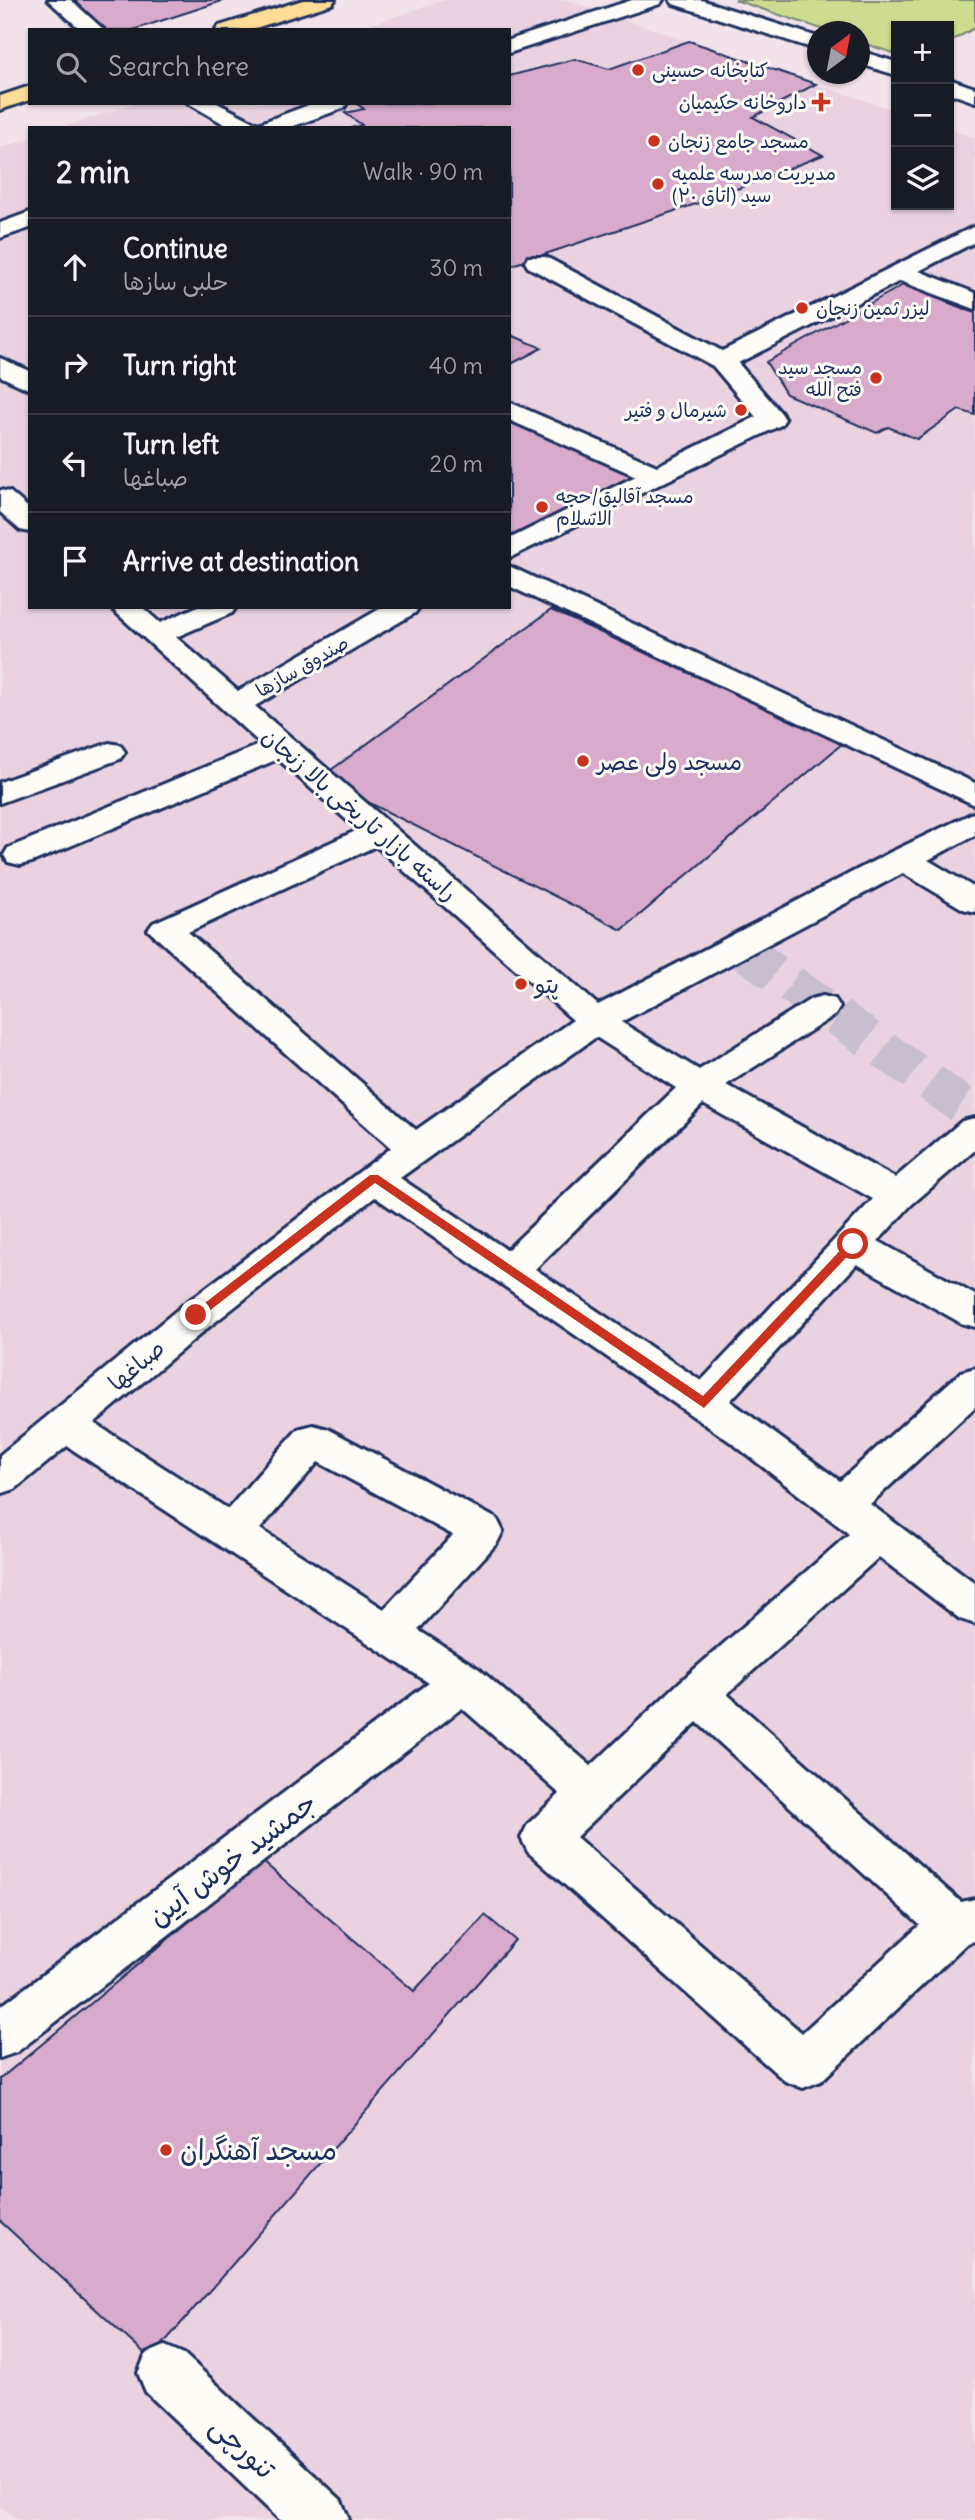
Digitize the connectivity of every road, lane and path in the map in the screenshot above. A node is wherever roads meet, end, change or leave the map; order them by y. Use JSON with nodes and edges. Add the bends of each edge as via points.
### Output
{"nodes":[{"id":1,"x":58,"y":0,"type":"edge"},
{"id":2,"x":325,"y":0,"type":"edge"},
{"id":3,"x":653,"y":0,"type":"edge"},
{"id":4,"x":680,"y":0,"type":"edge"},
{"id":5,"x":92,"y":28,"type":"edge"},
{"id":6,"x":233,"y":28,"type":"edge"},
{"id":7,"x":807,"y":41,"type":"edge"},
{"id":8,"x":511,"y":46,"type":"edge"},
{"id":9,"x":870,"y":61,"type":"edge"},
{"id":10,"x":891,"y":67,"type":"edge"},
{"id":11,"x":954,"y":88,"type":"edge"},
{"id":12,"x":28,"y":94,"type":"edge"},
{"id":13,"x":975,"y":95,"type":"edge"},
{"id":14,"x":0,"y":103,"type":"edge"},
{"id":15,"x":203,"y":105,"type":"edge"},
{"id":16,"x":330,"y":105,"type":"edge"},
{"id":17,"x":245,"y":126,"type":"edge"},
{"id":18,"x":271,"y":126,"type":"edge"},
{"id":19,"x":28,"y":220,"type":"edge"},
{"id":20,"x":0,"y":230,"type":"edge"},
{"id":21,"x":975,"y":233,"type":"edge"},
{"id":22,"x":537,"y":262,"type":"dead end"},
{"id":23,"x":898,"y":271,"type":"junction"},
{"id":24,"x":975,"y":302,"type":"edge"},
{"id":25,"x":722,"y":361,"type":"junction"},
{"id":26,"x":0,"y":366,"type":"edge"},
{"id":27,"x":28,"y":381,"type":"edge"},
{"id":28,"x":511,"y":411,"type":"edge"},
{"id":29,"x":658,"y":476,"type":"junction"},
{"id":30,"x":0,"y":498,"type":"edge"},
{"id":31,"x":28,"y":522,"type":"edge"},
{"id":32,"x":511,"y":549,"type":"edge"},
{"id":33,"x":511,"y":576,"type":"edge"},
{"id":34,"x":126,"y":609,"type":"edge"},
{"id":35,"x":217,"y":609,"type":"edge"},
{"id":36,"x":402,"y":609,"type":"edge"},
{"id":37,"x":156,"y":635,"type":"junction"},
{"id":38,"x":235,"y":705,"type":"junction"},
{"id":39,"x":274,"y":750,"type":"dead end"},
{"id":40,"x":109,"y":752,"type":"dead end"},
{"id":41,"x":0,"y":793,"type":"edge"},
{"id":42,"x":975,"y":795,"type":"edge"},
{"id":43,"x":975,"y":822,"type":"edge"},
{"id":44,"x":369,"y":837,"type":"dead end"},
{"id":45,"x":20,"y":855,"type":"dead end"},
{"id":46,"x":903,"y":859,"type":"junction"},
{"id":47,"x":975,"y":902,"type":"edge"},
{"id":48,"x":823,"y":1007,"type":"dead end"},
{"id":49,"x":595,"y":1021,"type":"junction"},
{"id":50,"x":699,"y":1086,"type":"junction"},
{"id":51,"x":975,"y":1130,"type":"edge"},
{"id":52,"x":415,"y":1149,"type":"junction"},
{"id":53,"x":374,"y":1178,"type":"junction"},
{"id":54,"x":898,"y":1196,"type":"junction"},
{"id":55,"x":853,"y":1244,"type":"junction"},
{"id":56,"x":510,"y":1270,"type":"junction"},
{"id":57,"x":975,"y":1313,"type":"edge"},
{"id":58,"x":975,"y":1383,"type":"edge"},
{"id":59,"x":704,"y":1403,"type":"junction"},
{"id":60,"x":64,"y":1424,"type":"junction"},
{"id":61,"x":0,"y":1478,"type":"edge"},
{"id":62,"x":842,"y":1504,"type":"junction"},
{"id":63,"x":233,"y":1532,"type":"junction"},
{"id":64,"x":878,"y":1533,"type":"junction"},
{"id":65,"x":975,"y":1608,"type":"edge"},
{"id":66,"x":389,"y":1633,"type":"junction"},
{"id":67,"x":463,"y":1682,"type":"junction"},
{"id":68,"x":697,"y":1694,"type":"junction"},
{"id":69,"x":592,"y":1794,"type":"junction"},
{"id":70,"x":964,"y":1922,"type":"edge"},
{"id":71,"x":0,"y":2036,"type":"edge"},
{"id":72,"x":165,"y":2373,"type":"dead end"},
{"id":73,"x":321,"y":2520,"type":"edge"}],
"edges":[{"from":1,"to":5,"type":"street"},
{"from":2,"to":6,"type":"main road"},
{"from":3,"to":8,"type":"street"},
{"from":4,"to":7,"type":"street"},
{"from":9,"to":10,"type":"street"},
{"from":11,"to":13,"type":"street"},
{"from":12,"to":14,"type":"main road"},
{"from":15,"to":17,"type":"street"},
{"from":16,"to":18,"type":"street"},
{"from":19,"to":20,"type":"street"},
{"from":21,"to":23,"type":"street"},
{"from":22,"to":25,"type":"street"},
{"from":23,"to":24,"type":"street"},
{"from":23,"to":25,"type":"street"},
{"from":25,"to":29,"type":"street","via":[[772,419]]},
{"from":26,"to":27,"type":"street"},
{"from":28,"to":29,"type":"street"},
{"from":29,"to":32,"type":"street"},
{"from":30,"to":31,"type":"street"},
{"from":33,"to":42,"type":"street"},
{"from":34,"to":37,"type":"street","name":"راسته بازار تاریخی بالا زنجان"},
{"from":35,"to":37,"type":"street"},
{"from":36,"to":38,"type":"street","name":"صندوق سازها"},
{"from":37,"to":38,"type":"street","name":"راسته بازار تاریخی بالا زنجان"},
{"from":38,"to":49,"type":"street","name":"راسته بازار تاریخی بالا زنجان"},
{"from":39,"to":45,"type":"street"},
{"from":40,"to":41,"type":"street"},
{"from":43,"to":46,"type":"street","name":"صباغها"},
{"from":44,"to":52,"type":"street","via":[[165,930]]},
{"from":46,"to":47,"type":"street"},
{"from":46,"to":49,"type":"street","name":"صباغها"},
{"from":48,"to":50,"type":"street"},
{"from":49,"to":50,"type":"street","name":"راسته بازار تاریخی بالا زنجان"},
{"from":49,"to":52,"type":"street","name":"صباغها"},
{"from":50,"to":54,"type":"street","name":"راسته بازار تاریخی بالا زنجان"},
{"from":50,"to":56,"type":"street"},
{"from":51,"to":54,"type":"street"},
{"from":52,"to":53,"type":"street","name":"صباغها"},
{"from":53,"to":56,"type":"street"},
{"from":53,"to":60,"type":"street","name":"صباغها"},
{"from":54,"to":55,"type":"street"},
{"from":55,"to":57,"type":"street"},
{"from":55,"to":59,"type":"street"},
{"from":56,"to":59,"type":"street"},
{"from":58,"to":62,"type":"street"},
{"from":59,"to":62,"type":"street"},
{"from":60,"to":61,"type":"street","name":"صباغها"},
{"from":60,"to":63,"type":"street"},
{"from":62,"to":64,"type":"street"},
{"from":63,"to":66,"type":"street"},
{"from":63,"to":66,"type":"street","via":[[313,1440],[482,1531]]},
{"from":64,"to":65,"type":"street"},
{"from":64,"to":68,"type":"street"},
{"from":66,"to":67,"type":"street"},
{"from":67,"to":69,"type":"street"},
{"from":67,"to":71,"type":"street","name":"جمشید خوش آیین"},
{"from":68,"to":69,"type":"street"},
{"from":68,"to":70,"type":"street"},
{"from":69,"to":70,"type":"street","via":[[544,1838],[803,2065]]},
{"from":72,"to":73,"type":"street","name":"تنورچی"}]}
